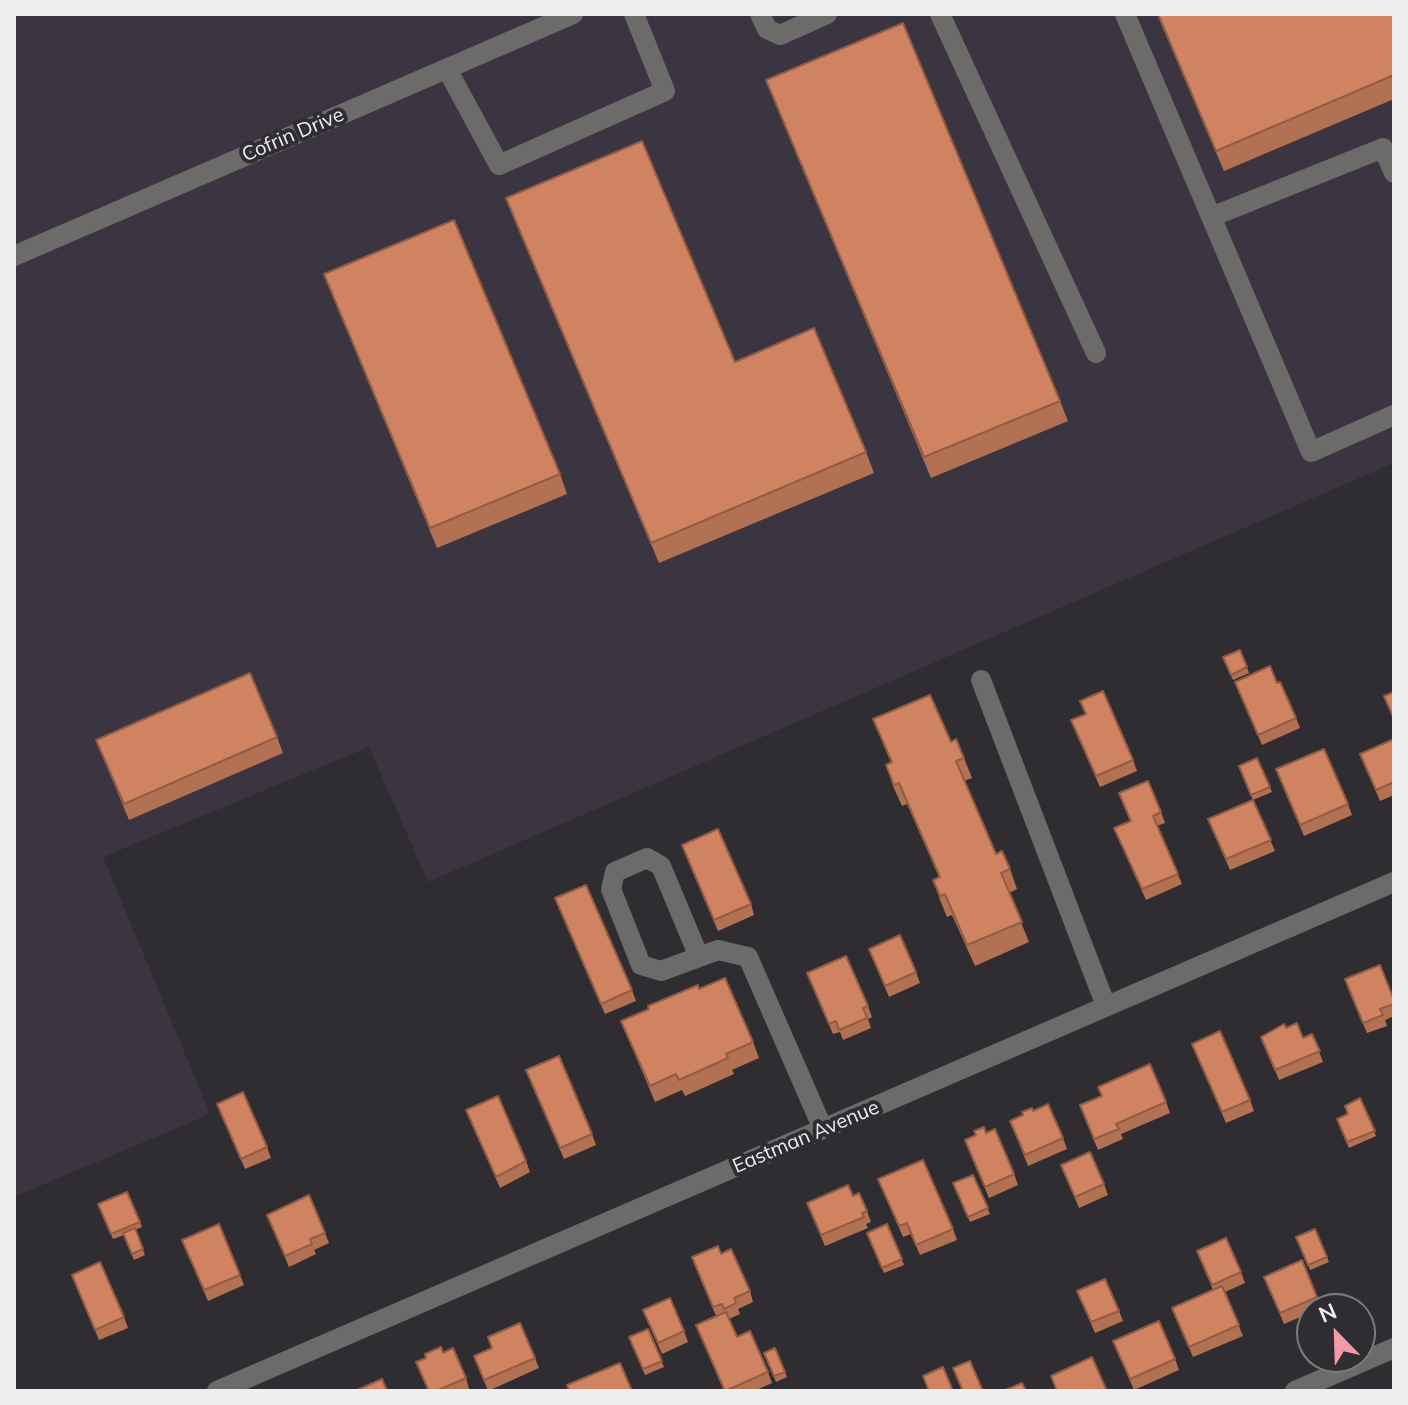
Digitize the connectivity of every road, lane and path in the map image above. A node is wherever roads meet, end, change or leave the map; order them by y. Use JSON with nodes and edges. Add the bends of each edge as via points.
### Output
{"nodes":[{"id":1,"x":573,"y":14,"type":"edge"},
{"id":2,"x":634,"y":14,"type":"edge"},
{"id":3,"x":760,"y":14,"type":"edge"},
{"id":4,"x":827,"y":14,"type":"edge"},
{"id":5,"x":940,"y":14,"type":"edge"},
{"id":6,"x":1125,"y":14,"type":"edge"},
{"id":7,"x":447,"y":69,"type":"junction"},
{"id":8,"x":1388,"y":144,"type":"edge"},
{"id":9,"x":1394,"y":173,"type":"edge"},
{"id":10,"x":1211,"y":217,"type":"junction"},
{"id":11,"x":14,"y":256,"type":"edge"},
{"id":12,"x":1096,"y":353,"type":"dead end"},
{"id":13,"x":1394,"y":415,"type":"edge"},
{"id":14,"x":981,"y":680,"type":"dead end"},
{"id":15,"x":1394,"y":882,"type":"edge"},
{"id":16,"x":699,"y":957,"type":"junction"},
{"id":17,"x":1106,"y":1006,"type":"junction"},
{"id":18,"x":823,"y":1129,"type":"junction"},
{"id":19,"x":1394,"y":1348,"type":"edge"},
{"id":20,"x":217,"y":1391,"type":"edge"},
{"id":21,"x":1295,"y":1391,"type":"edge"}],
"edges":[{"from":1,"to":7,"type":"street","name":"Cofrin Drive"},
{"from":2,"to":7,"type":"street","via":[[665,91],[499,165]]},
{"from":3,"to":4,"type":"street","via":[[767,29],[780,35]]},
{"from":5,"to":12,"type":"street"},
{"from":6,"to":10,"type":"street"},
{"from":7,"to":11,"type":"street","name":"Cofrin Drive"},
{"from":8,"to":9,"type":"street"},
{"from":8,"to":10,"type":"street"},
{"from":10,"to":13,"type":"street","via":[[1311,452]]},
{"from":14,"to":17,"type":"street"},
{"from":15,"to":17,"type":"street","name":"Eastman Avenue"},
{"from":16,"to":16,"type":"street","via":[[661,971],[641,965],[611,889],[615,872],[647,858],[661,866]]},
{"from":16,"to":18,"type":"street","via":[[718,950],[748,957]]},
{"from":17,"to":18,"type":"street","name":"Eastman Avenue"},
{"from":18,"to":20,"type":"street","name":"Eastman Avenue"},
{"from":19,"to":21,"type":"street"}]}
